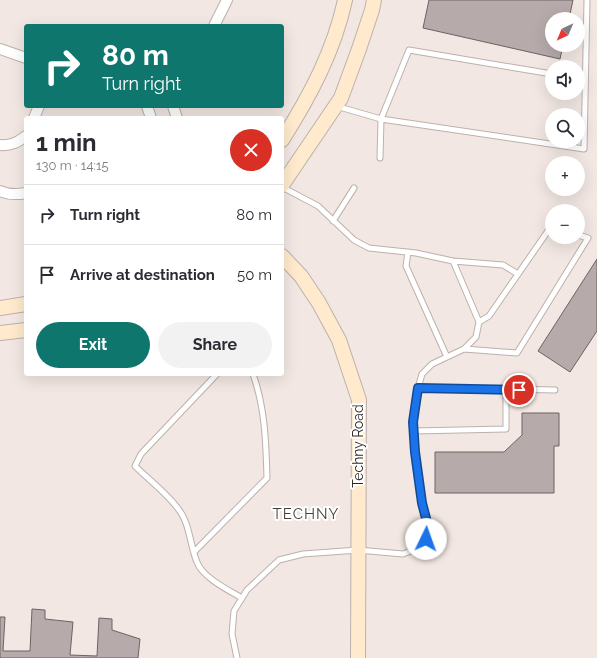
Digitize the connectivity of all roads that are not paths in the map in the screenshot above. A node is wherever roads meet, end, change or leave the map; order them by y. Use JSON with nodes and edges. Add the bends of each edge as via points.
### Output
{"nodes":[{"id":1,"x":227,"y":0,"type":"edge"},
{"id":2,"x":345,"y":0,"type":"edge"},
{"id":3,"x":374,"y":0,"type":"edge"},
{"id":4,"x":587,"y":0,"type":"edge"},
{"id":5,"x":215,"y":24,"type":"edge"},
{"id":6,"x":0,"y":49,"type":"edge"},
{"id":7,"x":24,"y":57,"type":"edge"},
{"id":8,"x":545,"y":73,"type":"edge"},
{"id":9,"x":586,"y":80,"type":"joint"},
{"id":10,"x":335,"y":106,"type":"junction"},
{"id":11,"x":380,"y":119,"type":"junction"},
{"id":12,"x":284,"y":137,"type":"edge"},
{"id":13,"x":24,"y":138,"type":"edge"},
{"id":14,"x":0,"y":146,"type":"edge"},
{"id":15,"x":380,"y":158,"type":"dead end"},
{"id":16,"x":284,"y":183,"type":"edge"},
{"id":17,"x":284,"y":187,"type":"edge"},
{"id":18,"x":354,"y":188,"type":"dead end"},
{"id":19,"x":0,"y":192,"type":"edge"},
{"id":20,"x":24,"y":194,"type":"edge"},
{"id":21,"x":333,"y":221,"type":"junction"},
{"id":22,"x":545,"y":235,"type":"edge"},
{"id":23,"x":584,"y":244,"type":"edge"},
{"id":24,"x":408,"y":252,"type":"junction"},
{"id":25,"x":284,"y":258,"type":"edge"},
{"id":26,"x":453,"y":261,"type":"junction"},
{"id":27,"x":518,"y":274,"type":"junction"},
{"id":28,"x":24,"y":304,"type":"edge"},
{"id":29,"x":0,"y":308,"type":"edge"},
{"id":30,"x":479,"y":322,"type":"junction"},
{"id":31,"x":24,"y":330,"type":"edge"},
{"id":32,"x":0,"y":333,"type":"edge"},
{"id":33,"x":464,"y":349,"type":"junction"},
{"id":34,"x":447,"y":357,"type":"junction"},
{"id":35,"x":215,"y":376,"type":"edge"},
{"id":36,"x":254,"y":376,"type":"edge"},
{"id":37,"x":418,"y":388,"type":"junction"},
{"id":38,"x":506,"y":389,"type":"junction"},
{"id":39,"x":556,"y":390,"type":"dead end"},
{"id":40,"x":414,"y":431,"type":"junction"},
{"id":41,"x":358,"y":550,"type":"junction"},
{"id":42,"x":194,"y":552,"type":"junction"},
{"id":43,"x":242,"y":598,"type":"junction"},
{"id":44,"x":237,"y":658,"type":"edge"},
{"id":45,"x":358,"y":658,"type":"edge"}],
"edges":[{"from":1,"to":5,"type":"street"},
{"from":2,"to":12,"type":"main road","via":[[333,43],[321,71]]},
{"from":3,"to":10,"type":"main road","via":[[341,98]]},
{"from":4,"to":9,"type":"lane"},
{"from":6,"to":7,"type":"street"},
{"from":8,"to":11,"type":"lane","via":[[409,50]]},
{"from":9,"to":11,"type":"lane","via":[[584,149]]},
{"from":10,"to":11,"type":"lane"},
{"from":10,"to":16,"type":"main road"},
{"from":11,"to":15,"type":"lane"},
{"from":13,"to":14,"type":"street","via":[[10,145]]},
{"from":17,"to":21,"type":"lane","via":[[318,206]]},
{"from":18,"to":21,"type":"lane"},
{"from":19,"to":20,"type":"street"},
{"from":21,"to":24,"type":"lane","via":[[354,240],[369,248]]},
{"from":22,"to":27,"type":"lane"},
{"from":23,"to":33,"type":"lane","via":[[517,353]]},
{"from":24,"to":26,"type":"lane"},
{"from":24,"to":34,"type":"lane","via":[[406,266]]},
{"from":25,"to":41,"type":"main road","name":"Techny Road","via":[[301,276],[339,340],[359,400]]},
{"from":26,"to":27,"type":"lane","via":[[503,265]]},
{"from":26,"to":30,"type":"lane"},
{"from":27,"to":30,"type":"lane","via":[[489,316]]},
{"from":28,"to":29,"type":"main road"},
{"from":30,"to":33,"type":"lane","via":[[476,337]]},
{"from":31,"to":32,"type":"main road"},
{"from":33,"to":34,"type":"lane"},
{"from":34,"to":37,"type":"lane","via":[[432,364],[422,374]]},
{"from":35,"to":42,"type":"lane","via":[[141,454],[136,466],[180,511],[190,534]]},
{"from":36,"to":42,"type":"lane","via":[[260,393],[266,433],[267,478]]},
{"from":37,"to":38,"type":"lane"},
{"from":37,"to":40,"type":"lane"},
{"from":38,"to":39,"type":"lane"},
{"from":38,"to":40,"type":"lane","via":[[506,429]]},
{"from":40,"to":41,"type":"lane","via":[[422,503],[428,526],[426,539],[416,549],[403,554]]},
{"from":41,"to":43,"type":"lane","via":[[303,554],[279,560]]},
{"from":41,"to":45,"type":"main road","name":"Techny Road"},
{"from":42,"to":43,"type":"lane","via":[[197,564],[212,580]]},
{"from":43,"to":44,"type":"lane","via":[[234,611],[232,634]]}]}
